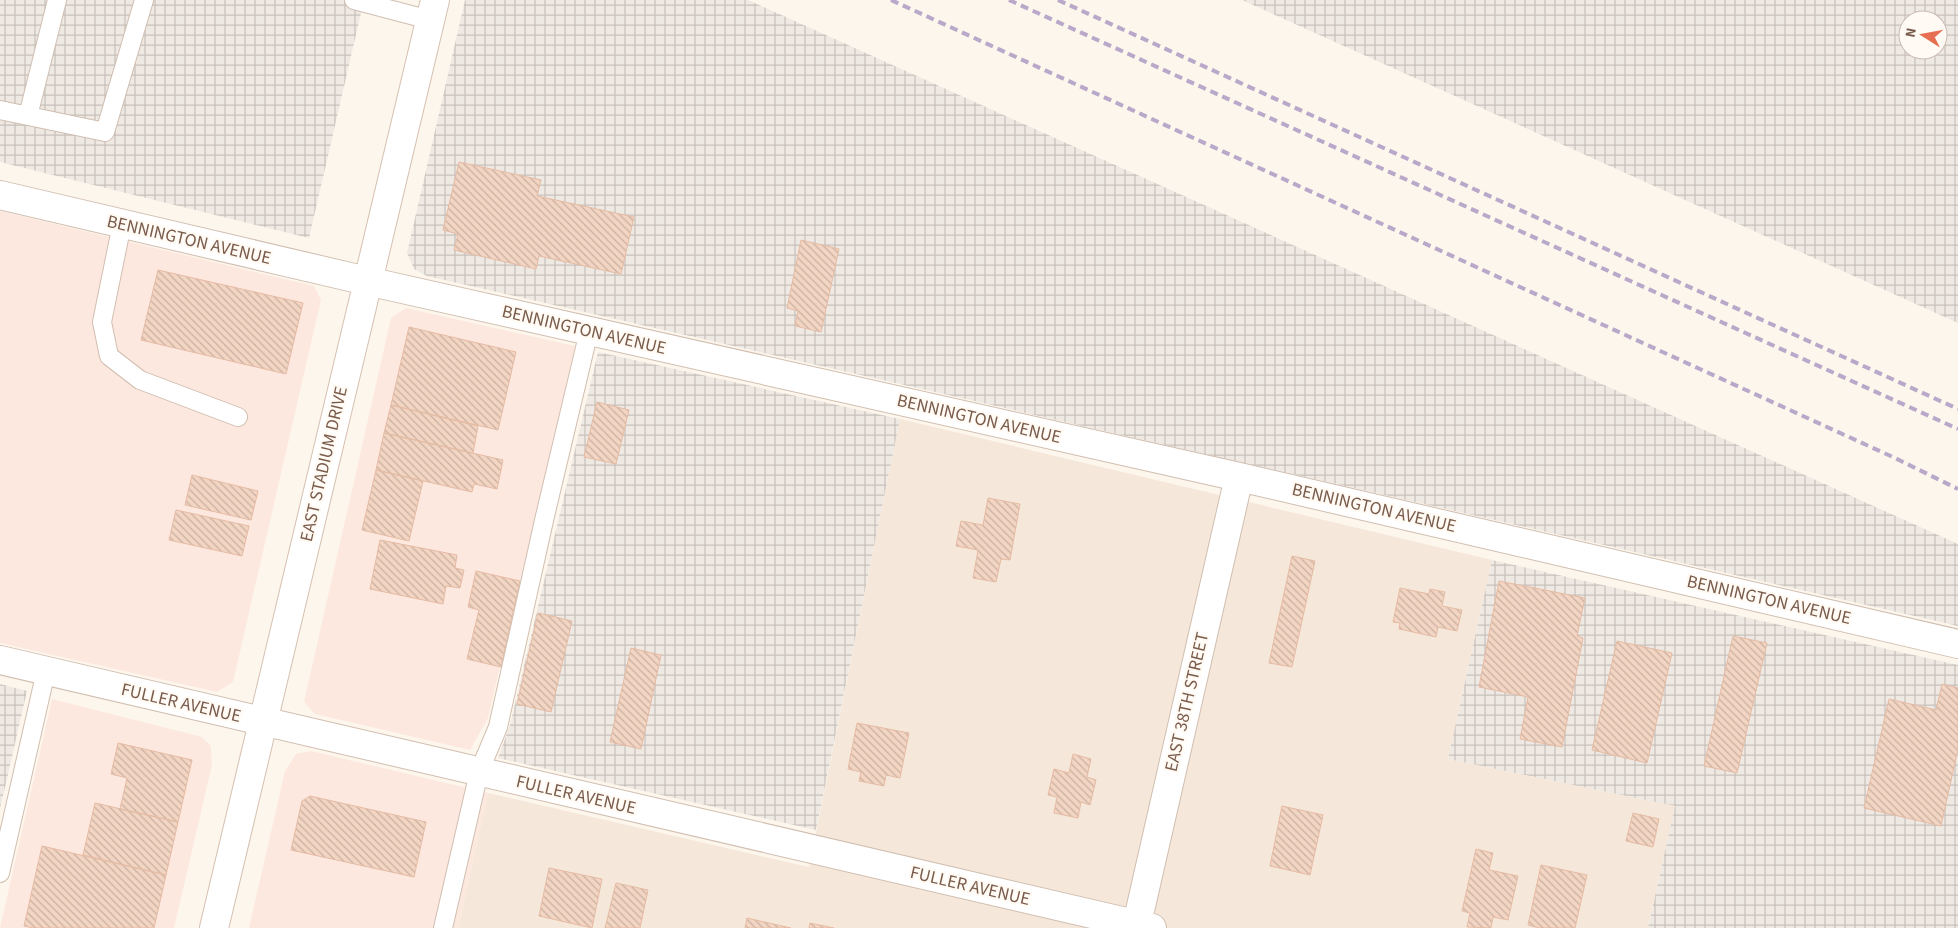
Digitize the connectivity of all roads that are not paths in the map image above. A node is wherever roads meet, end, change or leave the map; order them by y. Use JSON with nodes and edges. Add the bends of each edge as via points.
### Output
{"nodes":[{"id":1,"x":57,"y":0,"type":"edge"},
{"id":2,"x":144,"y":0,"type":"edge"},
{"id":3,"x":354,"y":0,"type":"edge"},
{"id":4,"x":432,"y":10,"type":"edge"},
{"id":5,"x":0,"y":110,"type":"edge"},
{"id":6,"x":28,"y":116,"type":"junction"},
{"id":7,"x":0,"y":196,"type":"edge"},
{"id":8,"x":122,"y":224,"type":"junction"},
{"id":9,"x":367,"y":282,"type":"junction"},
{"id":10,"x":589,"y":331,"type":"junction"},
{"id":11,"x":238,"y":417,"type":"dead end"},
{"id":12,"x":1239,"y":477,"type":"junction"},
{"id":13,"x":1958,"y":644,"type":"edge"},
{"id":14,"x":0,"y":660,"type":"edge"},
{"id":15,"x":46,"y":671,"type":"junction"},
{"id":16,"x":263,"y":722,"type":"junction"},
{"id":17,"x":479,"y":772,"type":"junction"},
{"id":18,"x":0,"y":873,"type":"edge"},
{"id":19,"x":1141,"y":927,"type":"edge"},
{"id":20,"x":214,"y":928,"type":"edge"},
{"id":21,"x":443,"y":928,"type":"edge"}],
"edges":[{"from":1,"to":6,"type":"lane"},
{"from":2,"to":6,"type":"lane","via":[[105,132]]},
{"from":3,"to":4,"type":"lane"},
{"from":4,"to":9,"type":"street","name":"EAST STADIUM DRIVE"},
{"from":5,"to":6,"type":"lane"},
{"from":7,"to":8,"type":"street","name":"BENNINGTON AVENUE"},
{"from":8,"to":9,"type":"street","name":"BENNINGTON AVENUE"},
{"from":8,"to":11,"type":"lane","via":[[102,322],[109,356],[140,380]]},
{"from":9,"to":10,"type":"street","name":"BENNINGTON AVENUE"},
{"from":9,"to":16,"type":"street","name":"EAST STADIUM DRIVE"},
{"from":10,"to":12,"type":"street","name":"BENNINGTON AVENUE"},
{"from":10,"to":17,"type":"lane","via":[[498,727]]},
{"from":12,"to":13,"type":"street","name":"BENNINGTON AVENUE"},
{"from":12,"to":19,"type":"street","name":"EAST 38TH STREET"},
{"from":14,"to":15,"type":"street","name":"FULLER AVENUE"},
{"from":15,"to":16,"type":"street","name":"FULLER AVENUE"},
{"from":15,"to":18,"type":"lane"},
{"from":16,"to":17,"type":"street","name":"FULLER AVENUE"},
{"from":16,"to":20,"type":"street","name":"EAST STADIUM DRIVE"},
{"from":17,"to":19,"type":"street","name":"FULLER AVENUE"},
{"from":17,"to":21,"type":"lane"}]}
